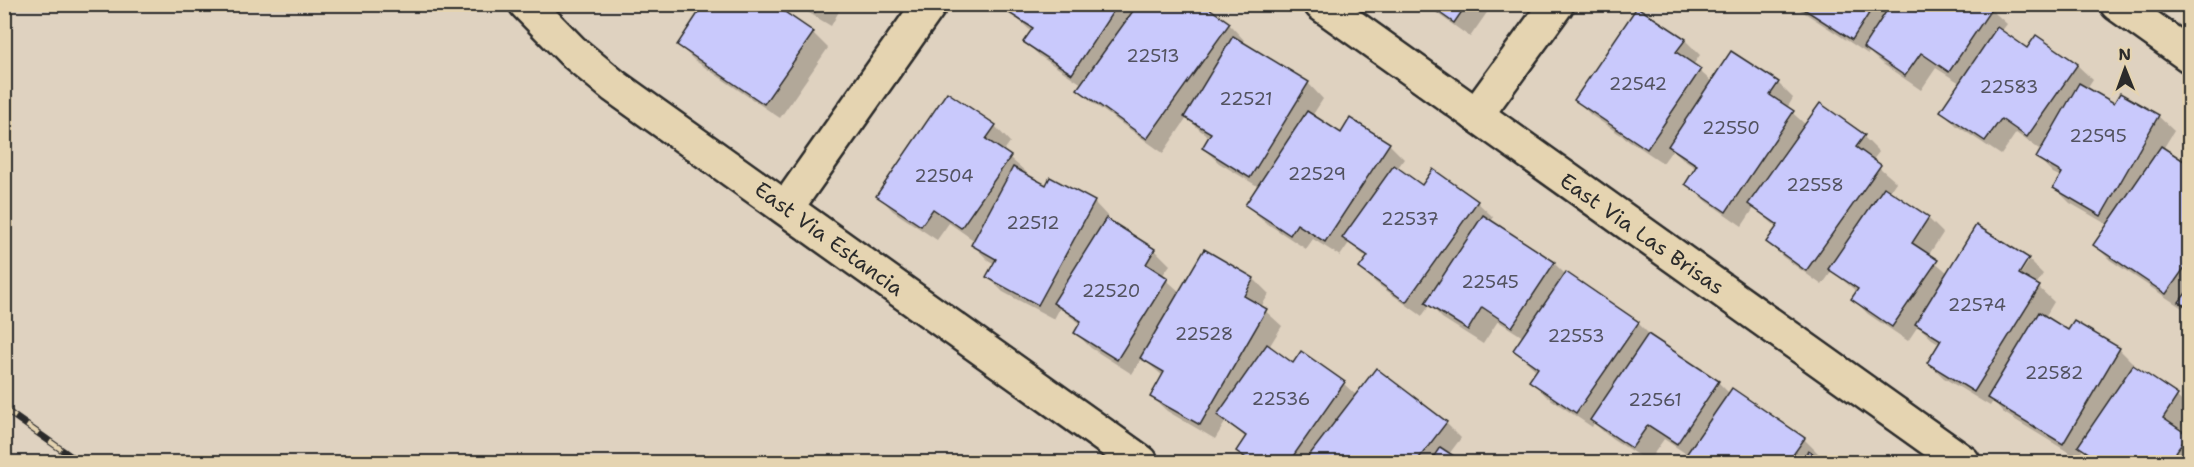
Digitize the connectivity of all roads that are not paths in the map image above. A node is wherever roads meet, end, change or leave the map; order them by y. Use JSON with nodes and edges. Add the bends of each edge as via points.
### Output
{"nodes":[{"id":1,"x":526,"y":4,"type":"edge"},
{"id":2,"x":930,"y":4,"type":"edge"},
{"id":3,"x":1321,"y":4,"type":"edge"},
{"id":4,"x":1557,"y":4,"type":"edge"},
{"id":5,"x":2117,"y":4,"type":"edge"},
{"id":6,"x":2190,"y":56,"type":"edge"},
{"id":7,"x":1476,"y":116,"type":"junction"},
{"id":8,"x":786,"y":208,"type":"junction"},
{"id":9,"x":1141,"y":462,"type":"edge"},
{"id":10,"x":1963,"y":462,"type":"edge"}],
"edges":[{"from":1,"to":8,"type":"street","name":"East Via Estancia","via":[[572,51],[614,86]]},
{"from":2,"to":8,"type":"street"},
{"from":3,"to":7,"type":"street","name":"East Via Las Brisas"},
{"from":4,"to":7,"type":"street"},
{"from":5,"to":6,"type":"street"},
{"from":7,"to":10,"type":"street","name":"East Via Las Brisas"},
{"from":8,"to":9,"type":"street","name":"East Via Estancia"}]}
